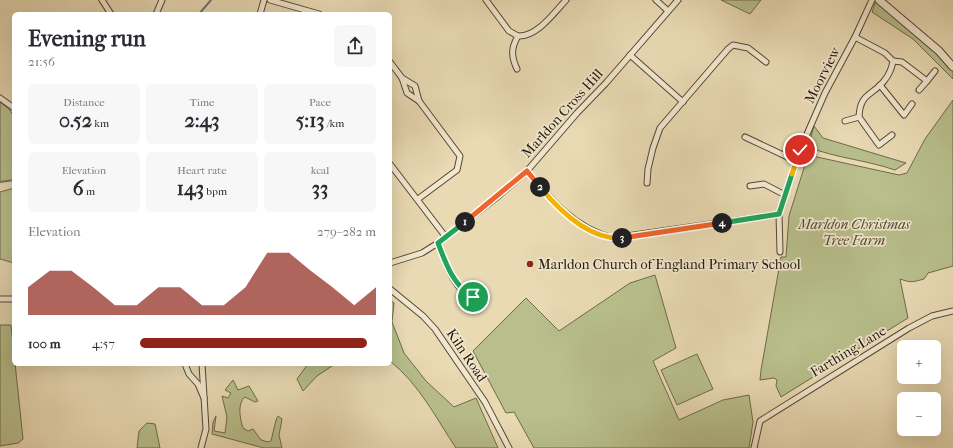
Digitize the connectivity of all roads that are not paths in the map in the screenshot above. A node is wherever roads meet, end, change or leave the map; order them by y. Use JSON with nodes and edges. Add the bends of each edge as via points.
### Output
{"nodes":[{"id":1,"x":102,"y":0,"type":"edge"},
{"id":2,"x":162,"y":0,"type":"edge"},
{"id":3,"x":264,"y":0,"type":"edge"},
{"id":4,"x":270,"y":0,"type":"edge"},
{"id":5,"x":486,"y":0,"type":"edge"},
{"id":6,"x":566,"y":0,"type":"edge"},
{"id":7,"x":656,"y":0,"type":"edge"},
{"id":8,"x":678,"y":0,"type":"edge"},
{"id":9,"x":872,"y":0,"type":"edge"},
{"id":10,"x":879,"y":0,"type":"edge"},
{"id":11,"x":668,"y":11,"type":"junction"},
{"id":12,"x":110,"y":12,"type":"edge"},
{"id":13,"x":157,"y":12,"type":"edge"},
{"id":14,"x":261,"y":12,"type":"edge"},
{"id":15,"x":311,"y":12,"type":"edge"},
{"id":16,"x":518,"y":36,"type":"junction"},
{"id":17,"x":855,"y":37,"type":"junction"},
{"id":18,"x":630,"y":55,"type":"junction"},
{"id":19,"x":894,"y":61,"type":"junction"},
{"id":20,"x":766,"y":62,"type":"dead end"},
{"id":21,"x":392,"y":65,"type":"edge"},
{"id":22,"x":953,"y":67,"type":"edge"},
{"id":23,"x":517,"y":69,"type":"dead end"},
{"id":24,"x":935,"y":71,"type":"dead end"},
{"id":25,"x":402,"y":78,"type":"junction"},
{"id":26,"x":927,"y":81,"type":"junction"},
{"id":27,"x":880,"y":85,"type":"junction"},
{"id":28,"x":919,"y":90,"type":"dead end"},
{"id":29,"x":0,"y":98,"type":"edge"},
{"id":30,"x":419,"y":101,"type":"junction"},
{"id":31,"x":683,"y":102,"type":"junction"},
{"id":32,"x":912,"y":104,"type":"dead end"},
{"id":33,"x":12,"y":107,"type":"edge"},
{"id":34,"x":859,"y":117,"type":"junction"},
{"id":35,"x":844,"y":121,"type":"dead end"},
{"id":36,"x":892,"y":135,"type":"dead end"},
{"id":37,"x":745,"y":137,"type":"dead end"},
{"id":38,"x":796,"y":161,"type":"junction"},
{"id":39,"x":392,"y":166,"type":"edge"},
{"id":40,"x":527,"y":171,"type":"junction"},
{"id":41,"x":647,"y":183,"type":"dead end"},
{"id":42,"x":750,"y":186,"type":"dead end"},
{"id":43,"x":785,"y":195,"type":"junction"},
{"id":44,"x":418,"y":199,"type":"junction"},
{"id":45,"x":779,"y":214,"type":"junction"},
{"id":46,"x":445,"y":236,"type":"junction"},
{"id":47,"x":438,"y":243,"type":"junction"},
{"id":48,"x":780,"y":252,"type":"dead end"},
{"id":49,"x":392,"y":262,"type":"edge"},
{"id":50,"x":392,"y":291,"type":"edge"},
{"id":51,"x":0,"y":299,"type":"edge"},
{"id":52,"x":12,"y":299,"type":"edge"},
{"id":53,"x":486,"y":299,"type":"dead end"},
{"id":54,"x":953,"y":311,"type":"edge"},
{"id":55,"x":186,"y":366,"type":"edge"},
{"id":56,"x":202,"y":366,"type":"edge"},
{"id":57,"x":205,"y":401,"type":"junction"},
{"id":58,"x":201,"y":448,"type":"edge"},
{"id":59,"x":509,"y":448,"type":"edge"},
{"id":60,"x":754,"y":448,"type":"edge"}],
"edges":[{"from":1,"to":12,"type":"street"},
{"from":2,"to":13,"type":"street"},
{"from":3,"to":14,"type":"street"},
{"from":4,"to":15,"type":"street"},
{"from":5,"to":16,"type":"street","via":[[509,31]]},
{"from":6,"to":16,"type":"street","via":[[538,28],[526,35]]},
{"from":7,"to":11,"type":"street"},
{"from":8,"to":11,"type":"street","name":"Marldon Cross Hill"},
{"from":9,"to":17,"type":"street","name":"Moorview"},
{"from":10,"to":22,"type":"street","via":[[939,51]]},
{"from":11,"to":18,"type":"street","name":"Marldon Cross Hill"},
{"from":16,"to":23,"type":"street","via":[[512,50]]},
{"from":17,"to":19,"type":"street","via":[[885,53]]},
{"from":17,"to":38,"type":"street","name":"Moorview","via":[[825,93]]},
{"from":18,"to":31,"type":"street"},
{"from":18,"to":40,"type":"street","name":"Marldon Cross Hill"},
{"from":19,"to":26,"type":"street","via":[[902,62]]},
{"from":19,"to":27,"type":"street"},
{"from":20,"to":31,"type":"street","via":[[748,48],[733,45]]},
{"from":21,"to":25,"type":"street"},
{"from":24,"to":26,"type":"street"},
{"from":25,"to":30,"type":"street","via":[[407,92]]},
{"from":25,"to":30,"type":"street","via":[[415,86]]},
{"from":26,"to":28,"type":"street"},
{"from":27,"to":32,"type":"street","via":[[904,115]]},
{"from":27,"to":34,"type":"street","via":[[862,101]]},
{"from":29,"to":33,"type":"street"},
{"from":30,"to":44,"type":"street","via":[[460,156],[457,170]]},
{"from":31,"to":41,"type":"street","via":[[660,128],[648,168]]},
{"from":34,"to":35,"type":"street"},
{"from":34,"to":36,"type":"street","via":[[879,144]]},
{"from":37,"to":38,"type":"street"},
{"from":38,"to":43,"type":"street","name":"Moorview"},
{"from":39,"to":44,"type":"street"},
{"from":40,"to":45,"type":"street","via":[[562,210],[595,232],[613,238]]},
{"from":40,"to":46,"type":"street","name":"Marldon Cross Hill"},
{"from":42,"to":43,"type":"street","via":[[764,184]]},
{"from":43,"to":45,"type":"street","name":"Moorview"},
{"from":44,"to":46,"type":"street"},
{"from":45,"to":48,"type":"street","name":"Moorview"},
{"from":46,"to":47,"type":"street","name":"Marldon Cross Hill"},
{"from":47,"to":49,"type":"street","name":"Marldon Cross Hill","via":[[422,253]]},
{"from":47,"to":53,"type":"street","via":[[446,263],[463,291],[473,297]]},
{"from":50,"to":59,"type":"street","name":"Kiln Road","via":[[435,329],[485,402]]},
{"from":51,"to":52,"type":"street"},
{"from":54,"to":60,"type":"street","name":"Farthing Lane","via":[[932,316],[909,328],[760,421]]},
{"from":55,"to":57,"type":"street","via":[[198,384]]},
{"from":56,"to":57,"type":"street"},
{"from":57,"to":58,"type":"street","via":[[206,429]]}]}
